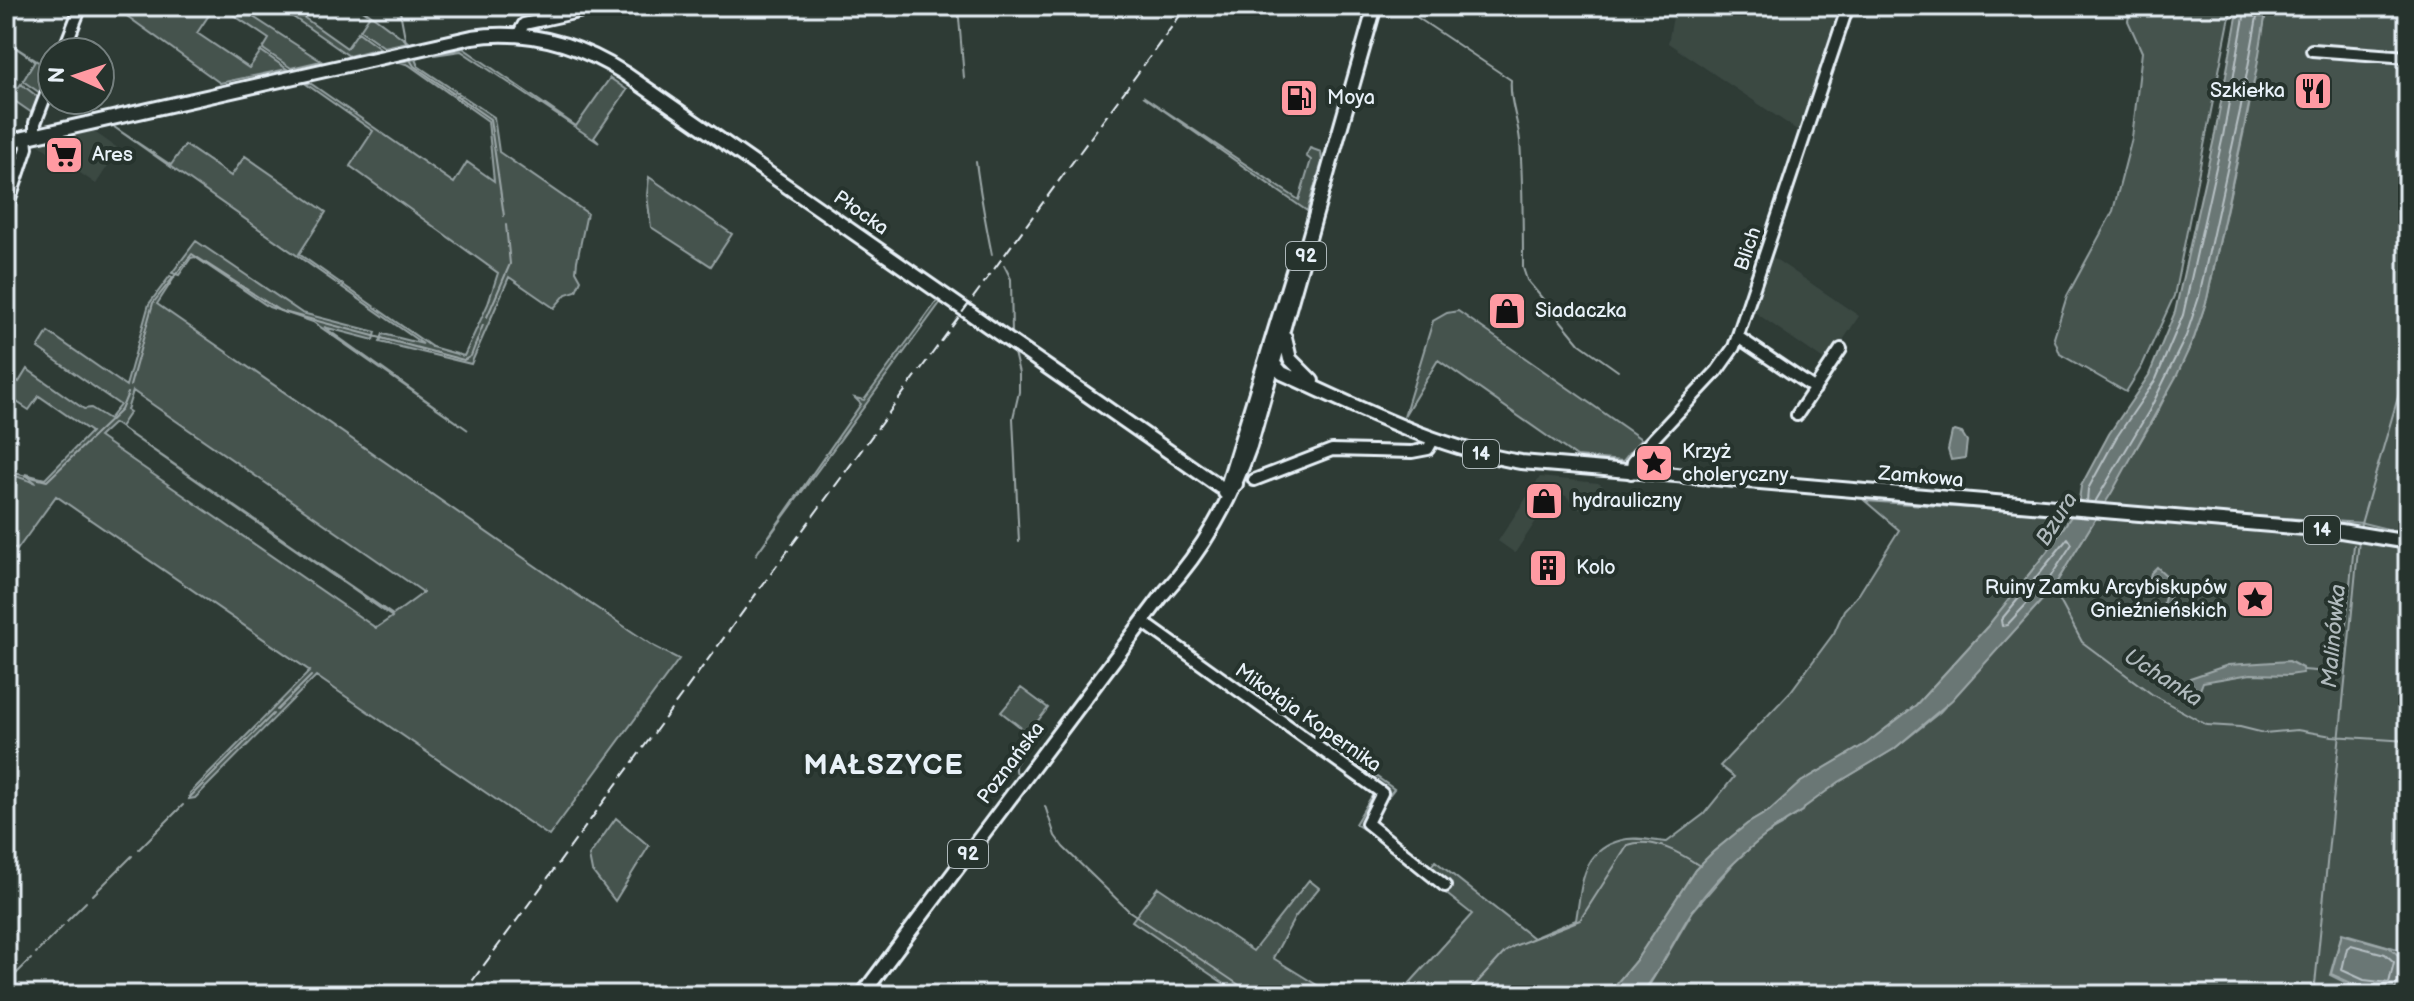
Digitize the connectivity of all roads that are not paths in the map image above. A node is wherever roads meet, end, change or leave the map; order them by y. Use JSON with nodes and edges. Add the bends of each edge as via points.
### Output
{"nodes":[{"id":1,"x":81,"y":6,"type":"edge"},
{"id":2,"x":605,"y":6,"type":"edge"},
{"id":3,"x":1375,"y":6,"type":"edge"},
{"id":4,"x":1848,"y":6,"type":"edge"},
{"id":5,"x":518,"y":35,"type":"junction"},
{"id":6,"x":69,"y":36,"type":"edge"},
{"id":7,"x":2312,"y":50,"type":"dead end"},
{"id":8,"x":2408,"y":57,"type":"edge"},
{"id":9,"x":38,"y":116,"type":"edge"},
{"id":10,"x":30,"y":136,"type":"junction"},
{"id":11,"x":6,"y":142,"type":"edge"},
{"id":12,"x":1323,"y":184,"type":"junction"},
{"id":13,"x":6,"y":211,"type":"edge"},
{"id":14,"x":1285,"y":327,"type":"junction"},
{"id":15,"x":1273,"y":334,"type":"junction"},
{"id":16,"x":1738,"y":337,"type":"junction"},
{"id":17,"x":1841,"y":349,"type":"dead end"},
{"id":18,"x":1274,"y":364,"type":"junction"},
{"id":19,"x":1261,"y":373,"type":"junction"},
{"id":20,"x":1310,"y":382,"type":"junction"},
{"id":21,"x":1815,"y":389,"type":"junction"},
{"id":22,"x":1262,"y":405,"type":"junction"},
{"id":23,"x":1797,"y":415,"type":"dead end"},
{"id":24,"x":1433,"y":440,"type":"junction"},
{"id":25,"x":1195,"y":469,"type":"junction"},
{"id":26,"x":1232,"y":470,"type":"junction"},
{"id":27,"x":1631,"y":473,"type":"junction"},
{"id":28,"x":1210,"y":475,"type":"junction"},
{"id":29,"x":1254,"y":480,"type":"dead end"},
{"id":30,"x":1226,"y":493,"type":"junction"},
{"id":31,"x":2408,"y":542,"type":"edge"},
{"id":32,"x":1143,"y":622,"type":"junction"},
{"id":33,"x":1445,"y":886,"type":"dead end"},
{"id":34,"x":862,"y":995,"type":"edge"}],
"edges":[{"from":1,"to":6,"type":"street"},
{"from":2,"to":5,"type":"street","via":[[524,24]]},
{"from":3,"to":12,"type":"main road","name":"Poznańska","number":"92"},
{"from":4,"to":16,"type":"street","name":"Blich"},
{"from":5,"to":10,"type":"main road","name":"Płocka","via":[[485,35]]},
{"from":5,"to":25,"type":"main road","name":"Płocka","via":[[569,45],[615,68]]},
{"from":7,"to":8,"type":"street"},
{"from":9,"to":10,"type":"street"},
{"from":10,"to":11,"type":"main road","name":"Płocka"},
{"from":10,"to":13,"type":"street"},
{"from":12,"to":14,"type":"main road","name":"Poznańska","number":"92"},
{"from":12,"to":15,"type":"main road","name":"Poznańska","number":"92"},
{"from":14,"to":18,"type":"main road","name":"Poznańska","number":"92"},
{"from":14,"to":20,"type":"main road","name":"Zamkowa","number":"14","via":[[1290,359]]},
{"from":15,"to":18,"type":"main road","name":"Poznańska"},
{"from":15,"to":19,"type":"main road","name":"Poznańska","number":"92"},
{"from":16,"to":21,"type":"street"},
{"from":16,"to":27,"type":"street","name":"Blich","via":[[1717,371],[1639,454]]},
{"from":17,"to":21,"type":"street"},
{"from":18,"to":19,"type":"main road"},
{"from":18,"to":20,"type":"main road","name":"Zamkowa","number":"14","via":[[1282,373]]},
{"from":18,"to":22,"type":"main road","name":"Poznańska","number":"92"},
{"from":19,"to":26,"type":"main road","name":"Poznańska","number":"92"},
{"from":20,"to":22,"type":"main road","via":[[1279,381]]},
{"from":20,"to":24,"type":"main road","name":"Zamkowa","number":"14"},
{"from":21,"to":23,"type":"street"},
{"from":22,"to":30,"type":"main road","name":"Poznańska","number":"92"},
{"from":24,"to":27,"type":"main road","name":"Zamkowa","number":"14","via":[[1521,462]]},
{"from":24,"to":29,"type":"street","via":[[1428,449],[1412,452],[1332,450]]},
{"from":25,"to":28,"type":"main road","name":"Płocka"},
{"from":25,"to":30,"type":"main road","name":"Płocka"},
{"from":26,"to":28,"type":"main road"},
{"from":26,"to":30,"type":"main road","name":"Poznańska","number":"92"},
{"from":27,"to":31,"type":"main road","name":"Zamkowa","number":"14","via":[[2362,533]]},
{"from":28,"to":30,"type":"main road","name":"Płocka","via":[[1222,480]]},
{"from":30,"to":32,"type":"main road","name":"Poznańska","number":"92","via":[[1182,574]]},
{"from":32,"to":33,"type":"street","name":"Mikołaja Kopernika","via":[[1382,793],[1367,823]]},
{"from":32,"to":34,"type":"main road","name":"Poznańska","number":"92"}]}
